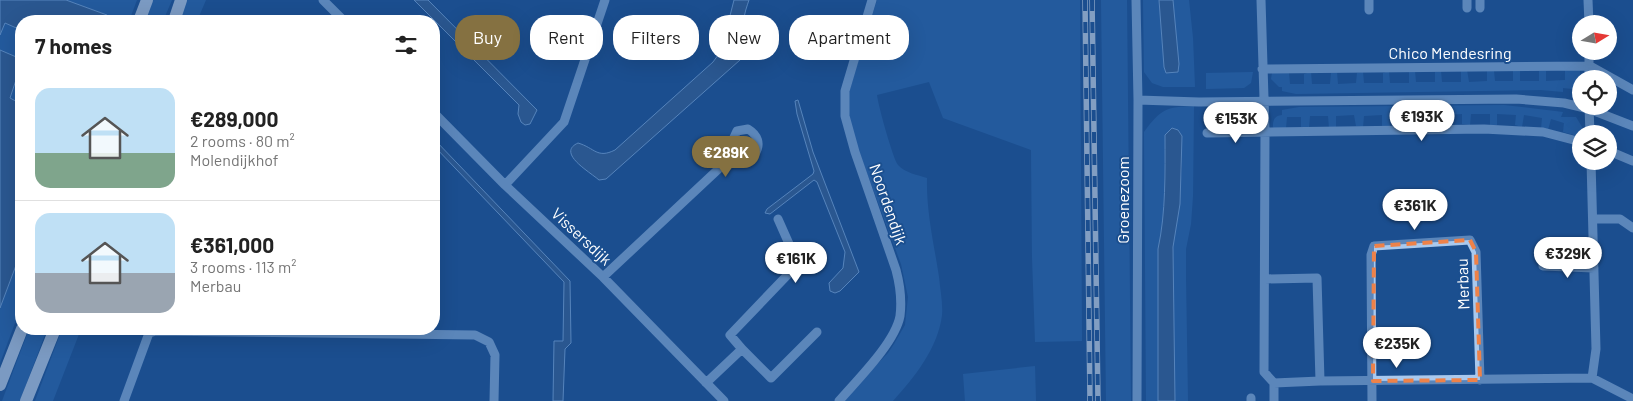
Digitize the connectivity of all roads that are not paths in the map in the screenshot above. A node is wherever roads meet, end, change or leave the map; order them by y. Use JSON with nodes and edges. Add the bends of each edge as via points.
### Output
{"nodes":[{"id":1,"x":147,"y":0,"type":"edge"},
{"id":2,"x":182,"y":0,"type":"edge"},
{"id":3,"x":323,"y":0,"type":"edge"},
{"id":4,"x":605,"y":0,"type":"edge"},
{"id":5,"x":872,"y":0,"type":"edge"},
{"id":6,"x":1136,"y":0,"type":"edge"},
{"id":7,"x":1261,"y":0,"type":"edge"},
{"id":8,"x":1369,"y":0,"type":"edge"},
{"id":9,"x":1588,"y":0,"type":"edge"},
{"id":10,"x":1369,"y":10,"type":"dead end"},
{"id":11,"x":141,"y":15,"type":"edge"},
{"id":12,"x":176,"y":15,"type":"edge"},
{"id":13,"x":338,"y":15,"type":"edge"},
{"id":14,"x":1588,"y":15,"type":"edge"},
{"id":15,"x":1590,"y":60,"type":"edge"},
{"id":16,"x":1590,"y":66,"type":"junction"},
{"id":17,"x":1262,"y":69,"type":"junction"},
{"id":18,"x":1590,"y":70,"type":"edge"},
{"id":19,"x":1633,"y":90,"type":"edge"},
{"id":20,"x":1138,"y":100,"type":"junction"},
{"id":21,"x":1264,"y":101,"type":"junction"},
{"id":22,"x":1572,"y":105,"type":"edge"},
{"id":23,"x":1606,"y":115,"type":"edge"},
{"id":24,"x":440,"y":119,"type":"edge"},
{"id":25,"x":1633,"y":126,"type":"edge"},
{"id":26,"x":1265,"y":131,"type":"junction"},
{"id":27,"x":1207,"y":133,"type":"dead end"},
{"id":28,"x":1572,"y":140,"type":"edge"},
{"id":29,"x":1617,"y":155,"type":"edge"},
{"id":30,"x":1633,"y":161,"type":"edge"},
{"id":31,"x":726,"y":162,"type":"dead end"},
{"id":32,"x":1592,"y":170,"type":"edge"},
{"id":33,"x":505,"y":185,"type":"junction"},
{"id":34,"x":778,"y":219,"type":"dead end"},
{"id":35,"x":1593,"y":219,"type":"junction"},
{"id":36,"x":1633,"y":228,"type":"edge"},
{"id":37,"x":1543,"y":266,"type":"dead end"},
{"id":38,"x":1594,"y":268,"type":"junction"},
{"id":39,"x":603,"y":276,"type":"junction"},
{"id":40,"x":1265,"y":279,"type":"junction"},
{"id":41,"x":817,"y":332,"type":"dead end"},
{"id":42,"x":440,"y":334,"type":"edge"},
{"id":43,"x":20,"y":335,"type":"edge"},
{"id":44,"x":53,"y":335,"type":"edge"},
{"id":45,"x":148,"y":335,"type":"edge"},
{"id":46,"x":742,"y":349,"type":"junction"},
{"id":47,"x":1592,"y":378,"type":"junction"},
{"id":48,"x":1480,"y":380,"type":"junction"},
{"id":49,"x":1320,"y":381,"type":"junction"},
{"id":50,"x":1372,"y":381,"type":"junction"},
{"id":51,"x":1274,"y":383,"type":"junction"},
{"id":52,"x":706,"y":384,"type":"junction"},
{"id":53,"x":0,"y":386,"type":"edge"},
{"id":54,"x":1633,"y":399,"type":"edge"},
{"id":55,"x":26,"y":401,"type":"edge"},
{"id":56,"x":124,"y":401,"type":"edge"},
{"id":57,"x":494,"y":401,"type":"edge"},
{"id":58,"x":724,"y":401,"type":"edge"},
{"id":59,"x":839,"y":401,"type":"edge"},
{"id":60,"x":1137,"y":401,"type":"edge"},
{"id":61,"x":1274,"y":401,"type":"edge"},
{"id":62,"x":1372,"y":401,"type":"edge"}],
"edges":[{"from":1,"to":11,"type":"main road"},
{"from":2,"to":12,"type":"main road"},
{"from":3,"to":13,"type":"street"},
{"from":4,"to":33,"type":"street","via":[[564,122]]},
{"from":5,"to":59,"type":"street","name":"Noordendijk","via":[[845,91],[845,116],[896,270],[900,286],[900,317],[888,342]]},
{"from":6,"to":20,"type":"street","name":"Groenezoom"},
{"from":7,"to":17,"type":"street"},
{"from":8,"to":10,"type":"street"},
{"from":9,"to":14,"type":"street"},
{"from":15,"to":16,"type":"street"},
{"from":16,"to":17,"type":"street","name":"Chico Mendesring"},
{"from":16,"to":18,"type":"street"},
{"from":16,"to":19,"type":"street","name":"Chico Mendesring"},
{"from":17,"to":21,"type":"street"},
{"from":20,"to":21,"type":"street"},
{"from":20,"to":60,"type":"street","name":"Groenezoom"},
{"from":21,"to":22,"type":"street","via":[[1516,98]]},
{"from":21,"to":26,"type":"street"},
{"from":23,"to":25,"type":"street"},
{"from":24,"to":33,"type":"street","name":"Vissersdijk"},
{"from":26,"to":27,"type":"street"},
{"from":26,"to":28,"type":"street","via":[[1484,129],[1543,132]]},
{"from":26,"to":40,"type":"street"},
{"from":29,"to":30,"type":"street"},
{"from":31,"to":39,"type":"street"},
{"from":32,"to":35,"type":"street"},
{"from":33,"to":39,"type":"street","name":"Vissersdijk"},
{"from":34,"to":46,"type":"street","via":[[798,264],[730,335]]},
{"from":35,"to":36,"type":"street","via":[[1620,219]]},
{"from":35,"to":38,"type":"street"},
{"from":37,"to":38,"type":"street"},
{"from":38,"to":47,"type":"street","via":[[1596,350]]},
{"from":39,"to":52,"type":"street","name":"Vissersdijk"},
{"from":40,"to":49,"type":"street","via":[[1317,278]]},
{"from":40,"to":51,"type":"street","via":[[1264,372]]},
{"from":41,"to":46,"type":"street","via":[[771,378]]},
{"from":42,"to":57,"type":"street","via":[[475,335],[489,342],[495,355]]},
{"from":43,"to":53,"type":"main road"},
{"from":44,"to":55,"type":"main road"},
{"from":45,"to":56,"type":"street"},
{"from":46,"to":52,"type":"street"},
{"from":47,"to":48,"type":"street"},
{"from":47,"to":54,"type":"street"},
{"from":48,"to":50,"type":"street"},
{"from":48,"to":50,"type":"street","name":"Merbau","via":[[1476,252],[1470,240],[1374,246],[1371,255]]},
{"from":49,"to":50,"type":"street"},
{"from":49,"to":51,"type":"street"},
{"from":50,"to":62,"type":"street","name":"Merbau"},
{"from":51,"to":61,"type":"street"},
{"from":52,"to":58,"type":"street","name":"Vissersdijk"}]}
